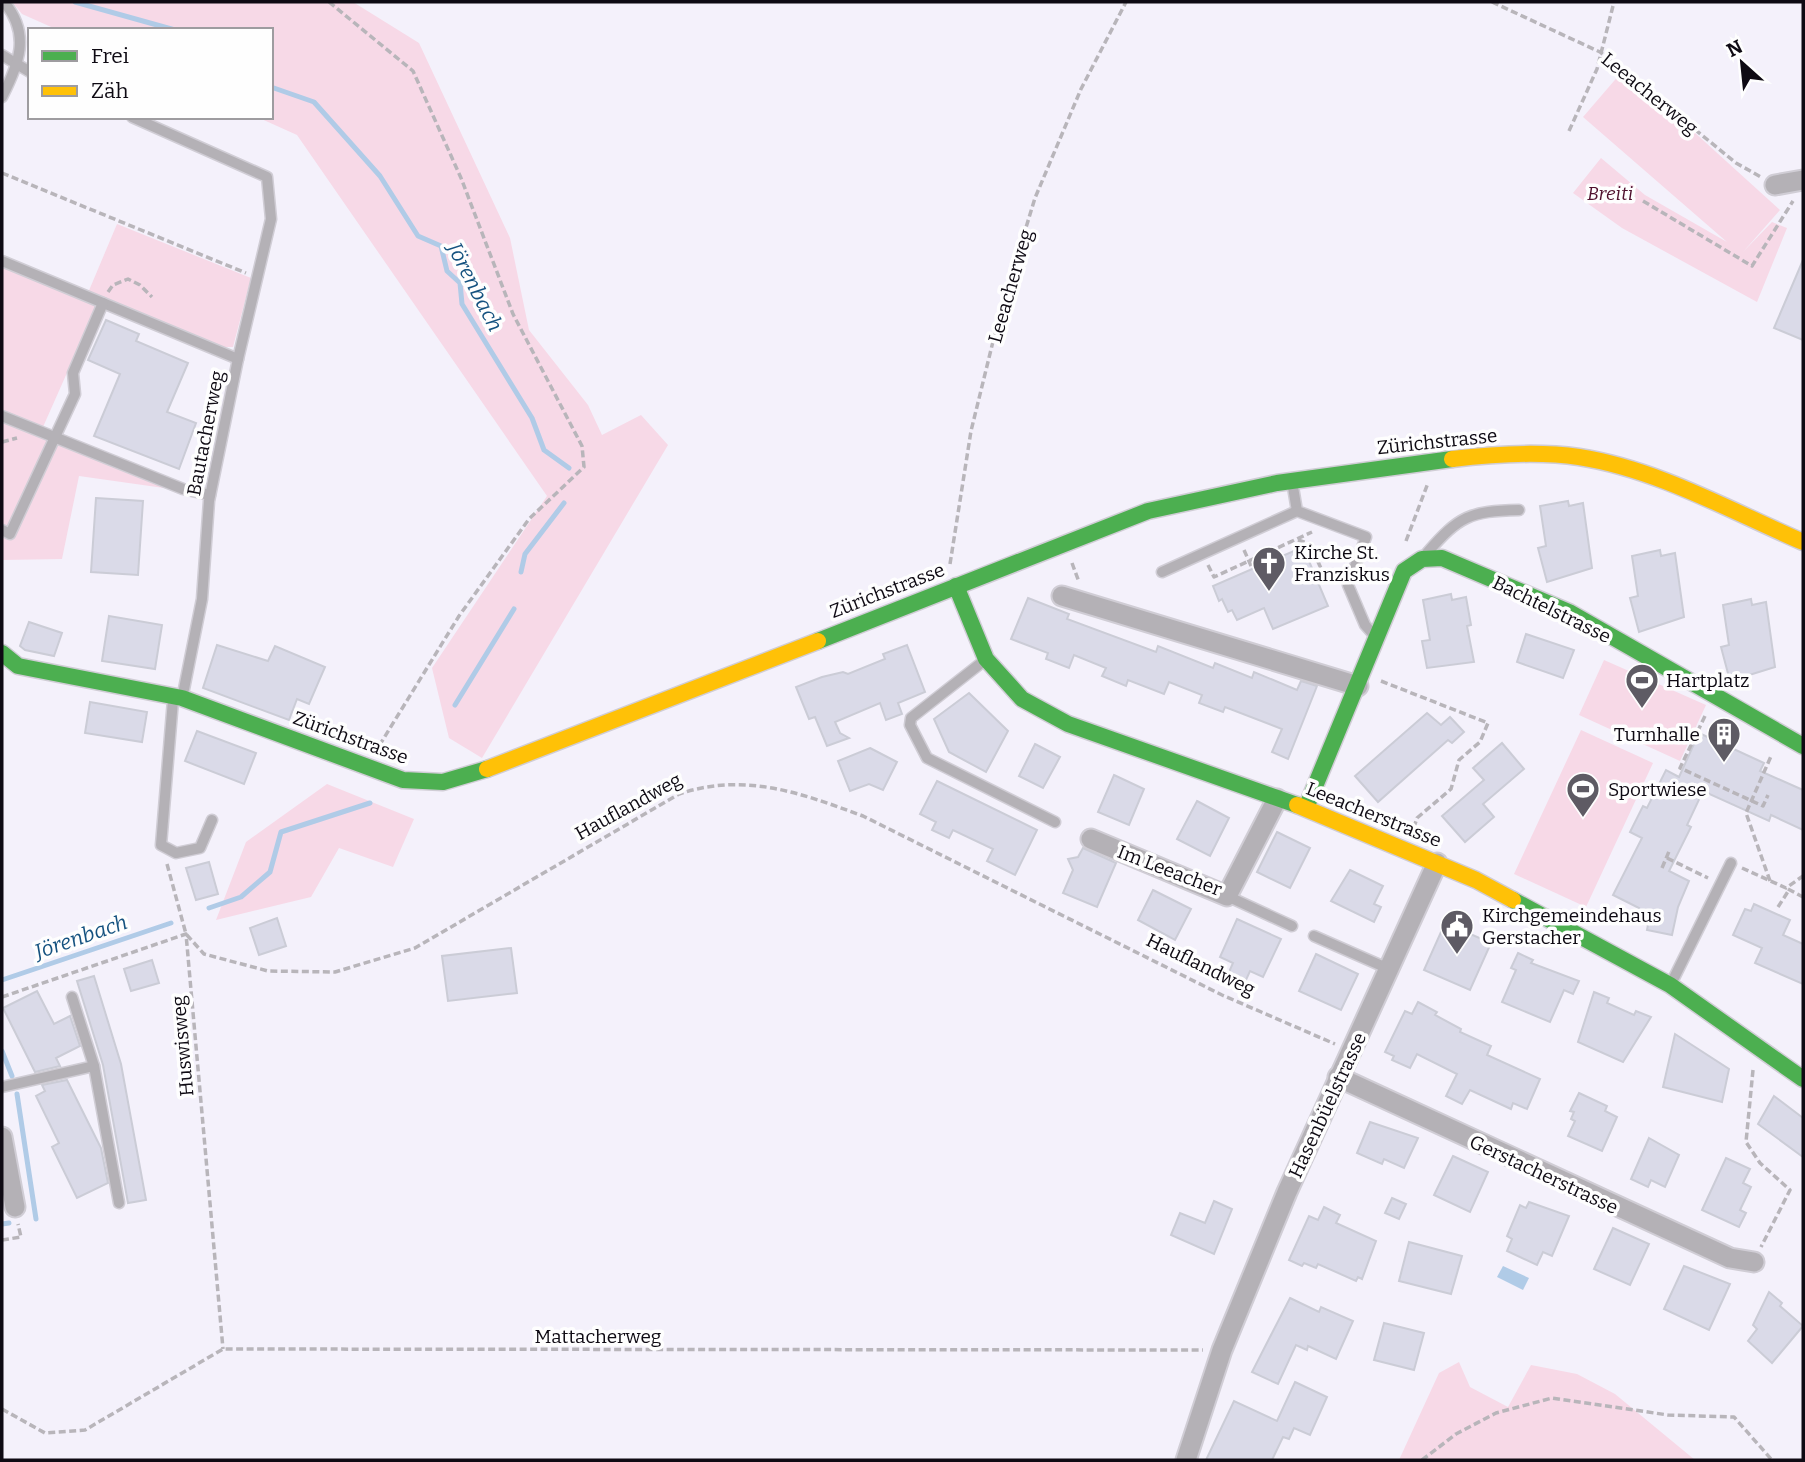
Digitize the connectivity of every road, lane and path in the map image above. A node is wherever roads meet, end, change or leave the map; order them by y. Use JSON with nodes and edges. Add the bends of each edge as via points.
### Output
{"nodes":[{"id":1,"x":4,"y":2,"type":"edge"},
{"id":2,"x":329,"y":2,"type":"edge"},
{"id":3,"x":1126,"y":2,"type":"edge"},
{"id":4,"x":1492,"y":2,"type":"edge"},
{"id":5,"x":1614,"y":2,"type":"edge"},
{"id":6,"x":1600,"y":52,"type":"junction"},
{"id":7,"x":2,"y":55,"type":"edge"},
{"id":8,"x":18,"y":66,"type":"junction"},
{"id":9,"x":28,"y":71,"type":"edge"},
{"id":10,"x":2,"y":97,"type":"edge"},
{"id":11,"x":136,"y":119,"type":"edge"},
{"id":12,"x":1569,"y":131,"type":"dead end"},
{"id":13,"x":2,"y":173,"type":"edge"},
{"id":14,"x":1800,"y":181,"type":"edge"},
{"id":15,"x":1775,"y":185,"type":"joint"},
{"id":16,"x":1643,"y":201,"type":"dead end"},
{"id":17,"x":2,"y":261,"type":"edge"},
{"id":18,"x":257,"y":278,"type":"junction"},
{"id":19,"x":152,"y":297,"type":"dead end"},
{"id":20,"x":103,"y":303,"type":"junction"},
{"id":21,"x":238,"y":359,"type":"junction"},
{"id":22,"x":2,"y":416,"type":"edge"},
{"id":23,"x":55,"y":438,"type":"junction"},
{"id":24,"x":1435,"y":461,"type":"junction"},
{"id":25,"x":1292,"y":478,"type":"junction"},
{"id":26,"x":210,"y":495,"type":"junction"},
{"id":27,"x":1519,"y":510,"type":"dead end"},
{"id":28,"x":1297,"y":511,"type":"junction"},
{"id":29,"x":1332,"y":523,"type":"junction"},
{"id":30,"x":2,"y":530,"type":"edge"},
{"id":31,"x":1296,"y":540,"type":"junction"},
{"id":32,"x":1803,"y":542,"type":"edge"},
{"id":33,"x":1203,"y":554,"type":"junction"},
{"id":34,"x":1422,"y":559,"type":"junction"},
{"id":35,"x":1404,"y":571,"type":"junction"},
{"id":36,"x":1162,"y":572,"type":"dead end"},
{"id":37,"x":1348,"y":584,"type":"junction"},
{"id":38,"x":956,"y":586,"type":"junction"},
{"id":39,"x":1062,"y":596,"type":"dead end"},
{"id":40,"x":1376,"y":638,"type":"junction"},
{"id":41,"x":2,"y":653,"type":"edge"},
{"id":42,"x":986,"y":659,"type":"junction"},
{"id":43,"x":1360,"y":680,"type":"junction"},
{"id":44,"x":1716,"y":696,"type":"junction"},
{"id":45,"x":178,"y":697,"type":"junction"},
{"id":46,"x":1803,"y":746,"type":"edge"},
{"id":47,"x":367,"y":766,"type":"junction"},
{"id":48,"x":1763,"y":775,"type":"dead end"},
{"id":49,"x":1768,"y":795,"type":"dead end"},
{"id":50,"x":1277,"y":799,"type":"junction"},
{"id":51,"x":1751,"y":801,"type":"junction"},
{"id":52,"x":1306,"y":808,"type":"junction"},
{"id":53,"x":212,"y":820,"type":"dead end"},
{"id":54,"x":1055,"y":822,"type":"dead end"},
{"id":55,"x":1091,"y":839,"type":"dead end"},
{"id":56,"x":161,"y":845,"type":"junction"},
{"id":57,"x":1670,"y":849,"type":"dead end"},
{"id":58,"x":1405,"y":852,"type":"junction"},
{"id":59,"x":1667,"y":858,"type":"junction"},
{"id":60,"x":1437,"y":863,"type":"junction"},
{"id":61,"x":1731,"y":863,"type":"joint"},
{"id":62,"x":1662,"y":868,"type":"dead end"},
{"id":63,"x":1803,"y":876,"type":"edge"},
{"id":64,"x":1770,"y":881,"type":"junction"},
{"id":65,"x":1722,"y":885,"type":"junction"},
{"id":66,"x":1788,"y":889,"type":"junction"},
{"id":67,"x":1227,"y":896,"type":"junction"},
{"id":68,"x":1803,"y":897,"type":"edge"},
{"id":69,"x":1778,"y":907,"type":"dead end"},
{"id":70,"x":1292,"y":926,"type":"dead end"},
{"id":71,"x":186,"y":934,"type":"junction"},
{"id":72,"x":1314,"y":936,"type":"dead end"},
{"id":73,"x":1390,"y":969,"type":"junction"},
{"id":74,"x":1670,"y":985,"type":"junction"},
{"id":75,"x":2,"y":997,"type":"edge"},
{"id":76,"x":72,"y":997,"type":"dead end"},
{"id":77,"x":1760,"y":1048,"type":"junction"},
{"id":78,"x":1352,"y":1052,"type":"junction"},
{"id":79,"x":94,"y":1066,"type":"junction"},
{"id":80,"x":1338,"y":1077,"type":"junction"},
{"id":81,"x":1803,"y":1079,"type":"edge"},
{"id":82,"x":2,"y":1087,"type":"edge"},
{"id":83,"x":2,"y":1137,"type":"edge"},
{"id":84,"x":119,"y":1203,"type":"dead end"},
{"id":85,"x":15,"y":1207,"type":"joint"},
{"id":86,"x":2,"y":1240,"type":"edge"},
{"id":87,"x":1754,"y":1262,"type":"joint"},
{"id":88,"x":223,"y":1349,"type":"junction"},
{"id":89,"x":1222,"y":1350,"type":"junction"},
{"id":90,"x":2,"y":1409,"type":"edge"},
{"id":91,"x":1186,"y":1460,"type":"edge"},
{"id":92,"x":1422,"y":1460,"type":"edge"},
{"id":93,"x":1772,"y":1460,"type":"edge"}],
"edges":[{"from":1,"to":8,"type":"lane","via":[[20,38]]},
{"from":2,"to":47,"type":"path","via":[[413,71],[461,178],[513,314],[582,446],[584,467],[528,519],[458,616]]},
{"from":3,"to":38,"type":"path","name":"Leeacherweg","via":[[1081,89],[1035,198],[1000,313],[971,431],[950,563]]},
{"from":4,"to":6,"type":"path","name":"Leeacherweg"},
{"from":5,"to":6,"type":"path"},
{"from":6,"to":12,"type":"path"},
{"from":6,"to":15,"type":"path","name":"Leeacherweg","via":[[1736,163]]},
{"from":7,"to":8,"type":"lane"},
{"from":8,"to":9,"type":"lane"},
{"from":8,"to":10,"type":"lane"},
{"from":11,"to":18,"type":"lane","name":"Bautacherweg","via":[[267,177],[271,219]]},
{"from":13,"to":18,"type":"path"},
{"from":14,"to":15,"type":"street"},
{"from":14,"to":16,"type":"path","via":[[1793,202],[1752,266]]},
{"from":17,"to":20,"type":"lane"},
{"from":18,"to":21,"type":"lane","name":"Bautacherweg"},
{"from":19,"to":20,"type":"path","via":[[128,279],[113,285]]},
{"from":20,"to":21,"type":"lane"},
{"from":20,"to":23,"type":"lane","via":[[73,373],[75,394]]},
{"from":21,"to":26,"type":"lane","name":"Bautacherweg"},
{"from":22,"to":23,"type":"lane"},
{"from":23,"to":26,"type":"lane"},
{"from":23,"to":30,"type":"lane","via":[[10,534]]},
{"from":24,"to":25,"type":"main road","name":"Zürichstrasse"},
{"from":24,"to":32,"type":"main road","name":"Zürichstrasse","via":[[1529,453],[1604,463],[1664,483]]},
{"from":24,"to":35,"type":"path","via":[[1405,544]]},
{"from":25,"to":28,"type":"lane"},
{"from":25,"to":38,"type":"main road","name":"Zürichstrasse","via":[[1148,512]]},
{"from":26,"to":45,"type":"lane","name":"Bautacherweg","via":[[200,613]]},
{"from":27,"to":34,"type":"lane","via":[[1482,511],[1451,526]]},
{"from":28,"to":29,"type":"lane"},
{"from":28,"to":33,"type":"lane"},
{"from":29,"to":31,"type":"path"},
{"from":29,"to":37,"type":"lane","via":[[1366,537]]},
{"from":31,"to":33,"type":"path","via":[[1214,577]]},
{"from":31,"to":37,"type":"path","via":[[1310,544],[1324,575]]},
{"from":33,"to":36,"type":"lane"},
{"from":34,"to":35,"type":"main road"},
{"from":34,"to":44,"type":"main road","name":"Bachtelstrasse","via":[[1442,558],[1569,612]]},
{"from":35,"to":40,"type":"main road"},
{"from":37,"to":40,"type":"lane","via":[[1365,625]]},
{"from":38,"to":42,"type":"main road","name":"Leeacherstrasse"},
{"from":38,"to":47,"type":"main road","name":"Zürichstrasse","via":[[472,776],[443,782],[404,780]]},
{"from":39,"to":43,"type":"street"},
{"from":40,"to":43,"type":"main road"},
{"from":41,"to":45,"type":"main road","name":"Zürichstrasse","via":[[18,666]]},
{"from":42,"to":50,"type":"main road","name":"Leeacherstrasse","via":[[1022,699],[1068,724]]},
{"from":42,"to":54,"type":"lane","via":[[910,724],[927,758]]},
{"from":43,"to":52,"type":"main road"},
{"from":43,"to":58,"type":"path","via":[[1488,723],[1480,743],[1459,760],[1451,789],[1417,818]]},
{"from":44,"to":46,"type":"main road","name":"Bachtelstrasse"},
{"from":44,"to":51,"type":"path","via":[[1680,768]]},
{"from":45,"to":47,"type":"main road","name":"Zürichstrasse"},
{"from":45,"to":56,"type":"lane"},
{"from":48,"to":51,"type":"path"},
{"from":49,"to":51,"type":"path","via":[[1763,806]]},
{"from":50,"to":52,"type":"main road","name":"Leeacherstrasse"},
{"from":50,"to":67,"type":"street","name":"Im Leeacher"},
{"from":51,"to":64,"type":"path","via":[[1746,813]]},
{"from":52,"to":58,"type":"main road","name":"Leeacherstrasse"},
{"from":53,"to":56,"type":"lane","via":[[200,848],[176,853]]},
{"from":55,"to":67,"type":"street","name":"Im Leeacher"},
{"from":56,"to":71,"type":"path"},
{"from":57,"to":59,"type":"path"},
{"from":58,"to":60,"type":"main road","name":"Leeacherstrasse"},
{"from":59,"to":62,"type":"path"},
{"from":59,"to":65,"type":"path"},
{"from":60,"to":73,"type":"street","name":"Hasenbüelstrasse"},
{"from":60,"to":74,"type":"main road","name":"Leeacherstrasse"},
{"from":61,"to":64,"type":"path"},
{"from":61,"to":65,"type":"lane"},
{"from":63,"to":66,"type":"path"},
{"from":64,"to":66,"type":"path"},
{"from":65,"to":74,"type":"lane"},
{"from":66,"to":68,"type":"path"},
{"from":66,"to":69,"type":"path"},
{"from":67,"to":70,"type":"lane"},
{"from":71,"to":75,"type":"path"},
{"from":71,"to":78,"type":"path","name":"Hauflandweg","via":[[204,954],[268,971],[335,972],[415,948],[680,794],[708,785],[744,784],[804,794],[863,816],[1222,995]]},
{"from":71,"to":88,"type":"path","name":"Huswisweg"},
{"from":72,"to":73,"type":"lane"},
{"from":73,"to":78,"type":"street","name":"Hasenbüelstrasse"},
{"from":74,"to":77,"type":"main road","name":"Leeacherstrasse"},
{"from":76,"to":79,"type":"lane"},
{"from":77,"to":81,"type":"main road","name":"Leeacherstrasse"},
{"from":77,"to":87,"type":"path","via":[[1746,1142],[1760,1163],[1790,1190]]},
{"from":78,"to":80,"type":"street","name":"Hasenbüelstrasse"},
{"from":79,"to":82,"type":"lane"},
{"from":79,"to":84,"type":"lane"},
{"from":80,"to":87,"type":"street","name":"Gerstacherstrasse","via":[[1730,1258]]},
{"from":80,"to":89,"type":"street","name":"Hasenbüelstrasse"},
{"from":83,"to":85,"type":"street"},
{"from":85,"to":86,"type":"path","via":[[21,1237]]},
{"from":88,"to":89,"type":"path","name":"Mattacherweg"},
{"from":88,"to":90,"type":"path","via":[[85,1430],[45,1433]]},
{"from":89,"to":91,"type":"street","name":"Hasenbüelstrasse"},
{"from":92,"to":93,"type":"path","via":[[1456,1434],[1496,1413],[1552,1398],[1668,1415],[1734,1417]]}]}
